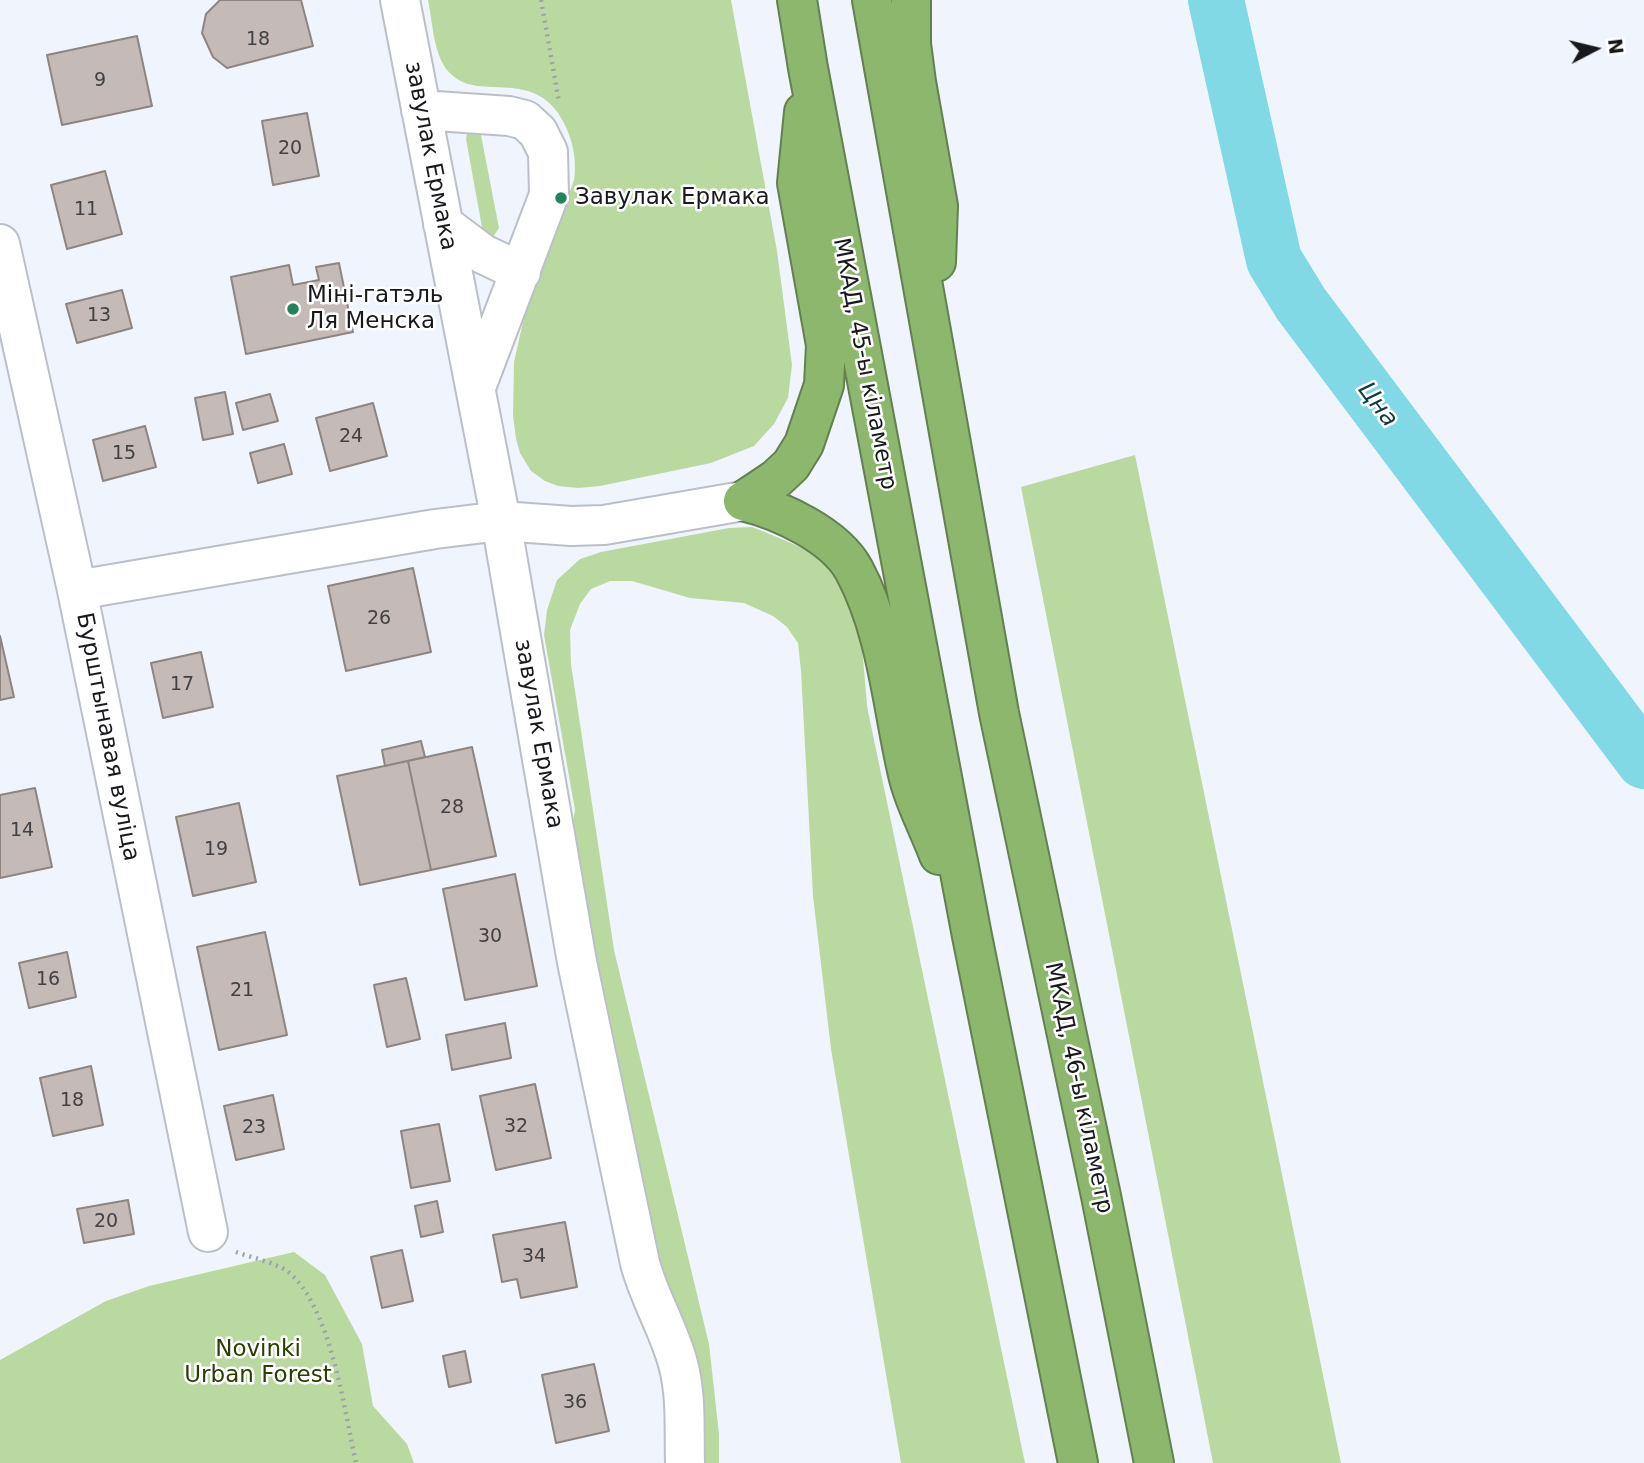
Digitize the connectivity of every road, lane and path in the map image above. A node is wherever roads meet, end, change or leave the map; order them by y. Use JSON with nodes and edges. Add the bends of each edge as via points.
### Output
{"nodes":[{"id":1,"x":400,"y":0,"type":"edge"},
{"id":2,"x":541,"y":0,"type":"edge"},
{"id":3,"x":797,"y":0,"type":"edge"},
{"id":4,"x":872,"y":0,"type":"edge"},
{"id":5,"x":911,"y":0,"type":"edge"},
{"id":6,"x":808,"y":68,"type":"junction"},
{"id":7,"x":559,"y":104,"type":"dead end"},
{"id":8,"x":421,"y":110,"type":"junction"},
{"id":9,"x":443,"y":224,"type":"junction"},
{"id":10,"x":0,"y":244,"type":"edge"},
{"id":11,"x":521,"y":271,"type":"junction"},
{"id":12,"x":933,"y":338,"type":"junction"},
{"id":13,"x":476,"y":387,"type":"junction"},
{"id":14,"x":743,"y":501,"type":"junction"},
{"id":15,"x":501,"y":521,"type":"junction"},
{"id":16,"x":77,"y":590,"type":"junction"},
{"id":17,"x":972,"y":936,"type":"junction"},
{"id":18,"x":208,"y":1232,"type":"joint"},
{"id":19,"x":356,"y":1463,"type":"edge"},
{"id":20,"x":685,"y":1463,"type":"edge"},
{"id":21,"x":1079,"y":1463,"type":"edge"},
{"id":22,"x":1154,"y":1463,"type":"edge"}],
"edges":[{"from":1,"to":8,"type":"street","name":"завулак Ермака"},
{"from":2,"to":7,"type":"path"},
{"from":3,"to":6,"type":"highway","name":"МКАД, 45-ы кіламетр"},
{"from":4,"to":12,"type":"highway"},
{"from":5,"to":12,"type":"highway","via":[[911,44],[938,206]]},
{"from":6,"to":14,"type":"highway","via":[[797,183],[826,345],[824,385],[804,444],[791,465]]},
{"from":6,"to":17,"type":"highway","name":"МКАД, 45-ы кіламетр"},
{"from":8,"to":9,"type":"street","name":"завулак Ермака"},
{"from":8,"to":11,"type":"street","via":[[509,116],[525,120],[538,132],[548,152],[549,195]]},
{"from":9,"to":11,"type":"street","via":[[483,254]]},
{"from":9,"to":13,"type":"street","name":"завулак Ермака"},
{"from":10,"to":16,"type":"street","name":"Бурштынавая вуліца"},
{"from":11,"to":13,"type":"street"},
{"from":12,"to":22,"type":"highway","name":"МКАД, 46-ы кіламетр","via":[[999,713]]},
{"from":13,"to":15,"type":"street","name":"завулак Ермака"},
{"from":14,"to":15,"type":"street","via":[[604,525]]},
{"from":14,"to":17,"type":"highway","via":[[789,517],[840,552],[853,569],[879,635],[907,774]]},
{"from":15,"to":16,"type":"street"},
{"from":15,"to":20,"type":"street","name":"завулак Ермака","via":[[577,962],[640,1264],[681,1376]]},
{"from":16,"to":18,"type":"street","name":"Бурштынавая вуліца"},
{"from":17,"to":21,"type":"highway"},
{"from":18,"to":19,"type":"path","via":[[221,1247],[286,1270],[310,1297],[330,1346]]}]}
